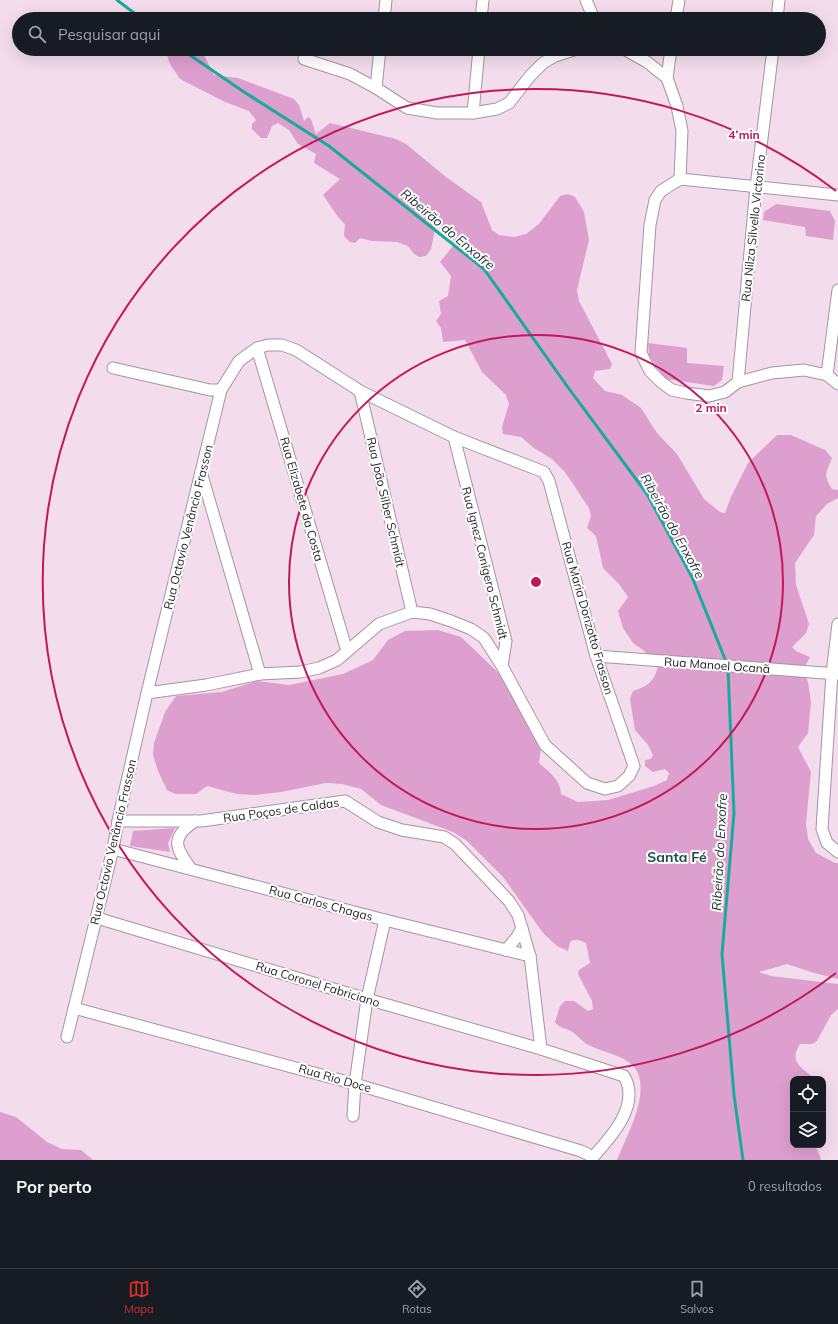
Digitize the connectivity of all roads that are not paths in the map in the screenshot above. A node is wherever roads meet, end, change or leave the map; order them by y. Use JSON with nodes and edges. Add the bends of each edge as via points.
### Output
{"nodes":[{"id":1,"x":386,"y":0,"type":"edge"},
{"id":2,"x":483,"y":0,"type":"edge"},
{"id":3,"x":586,"y":0,"type":"edge"},
{"id":4,"x":679,"y":0,"type":"edge"},
{"id":5,"x":780,"y":0,"type":"edge"},
{"id":6,"x":385,"y":12,"type":"edge"},
{"id":7,"x":482,"y":12,"type":"edge"},
{"id":8,"x":591,"y":12,"type":"edge"},
{"id":9,"x":677,"y":12,"type":"edge"},
{"id":10,"x":778,"y":12,"type":"edge"},
{"id":11,"x":379,"y":56,"type":"edge"},
{"id":12,"x":478,"y":56,"type":"edge"},
{"id":13,"x":555,"y":56,"type":"edge"},
{"id":14,"x":636,"y":56,"type":"edge"},
{"id":15,"x":670,"y":56,"type":"edge"},
{"id":16,"x":772,"y":56,"type":"edge"},
{"id":17,"x":304,"y":60,"type":"dead end"},
{"id":18,"x":666,"y":78,"type":"junction"},
{"id":19,"x":376,"y":88,"type":"junction"},
{"id":20,"x":473,"y":113,"type":"junction"},
{"id":21,"x":680,"y":179,"type":"junction"},
{"id":22,"x":756,"y":187,"type":"junction"},
{"id":23,"x":838,"y":195,"type":"edge"},
{"id":24,"x":838,"y":290,"type":"edge"},
{"id":25,"x":258,"y":348,"type":"junction"},
{"id":26,"x":113,"y":368,"type":"dead end"},
{"id":27,"x":827,"y":374,"type":"junction"},
{"id":28,"x":738,"y":382,"type":"junction"},
{"id":29,"x":838,"y":384,"type":"edge"},
{"id":30,"x":221,"y":390,"type":"junction"},
{"id":31,"x":360,"y":391,"type":"junction"},
{"id":32,"x":454,"y":437,"type":"junction"},
{"id":33,"x":201,"y":472,"type":"junction"},
{"id":34,"x":549,"y":481,"type":"joint"},
{"id":35,"x":412,"y":612,"type":"junction"},
{"id":36,"x":838,"y":624,"type":"edge"},
{"id":37,"x":347,"y":651,"type":"junction"},
{"id":38,"x":596,"y":656,"type":"junction"},
{"id":39,"x":502,"y":666,"type":"junction"},
{"id":40,"x":260,"y":674,"type":"junction"},
{"id":41,"x":835,"y":674,"type":"edge"},
{"id":42,"x":147,"y":693,"type":"junction"},
{"id":43,"x":118,"y":821,"type":"junction"},
{"id":44,"x":195,"y":821,"type":"junction"},
{"id":45,"x":113,"y":849,"type":"junction"},
{"id":46,"x":838,"y":852,"type":"edge"},
{"id":47,"x":191,"y":869,"type":"junction"},
{"id":48,"x":97,"y":918,"type":"junction"},
{"id":49,"x":385,"y":920,"type":"junction"},
{"id":50,"x":522,"y":928,"type":"junction"},
{"id":51,"x":506,"y":950,"type":"junction"},
{"id":52,"x":530,"y":956,"type":"junction"},
{"id":53,"x":367,"y":999,"type":"junction"},
{"id":54,"x":74,"y":1008,"type":"junction"},
{"id":55,"x":67,"y":1037,"type":"dead end"},
{"id":56,"x":541,"y":1049,"type":"junction"},
{"id":57,"x":355,"y":1084,"type":"junction"},
{"id":58,"x":353,"y":1116,"type":"dead end"},
{"id":59,"x":592,"y":1158,"type":"edge"}],
"edges":[{"from":1,"to":6,"type":"street"},
{"from":2,"to":7,"type":"street"},
{"from":3,"to":8,"type":"street"},
{"from":4,"to":9,"type":"street"},
{"from":5,"to":10,"type":"street"},
{"from":11,"to":19,"type":"street"},
{"from":12,"to":20,"type":"street"},
{"from":13,"to":20,"type":"street","via":[[530,76],[509,103],[497,109]]},
{"from":14,"to":18,"type":"street"},
{"from":15,"to":18,"type":"street"},
{"from":16,"to":22,"type":"street","name":"Rua Nilza Silvello Victorino"},
{"from":17,"to":19,"type":"street","via":[[350,74]]},
{"from":18,"to":21,"type":"street","via":[[677,106],[682,131]]},
{"from":19,"to":20,"type":"street","via":[[408,108],[437,113]]},
{"from":21,"to":22,"type":"street"},
{"from":21,"to":28,"type":"street","via":[[661,191],[655,200],[650,225],[641,353],[650,371],[672,390],[709,396],[725,392]]},
{"from":22,"to":23,"type":"street"},
{"from":22,"to":28,"type":"street","name":"Rua Nilza Silvello Victorino"},
{"from":24,"to":27,"type":"street"},
{"from":25,"to":30,"type":"street","name":"Rua Octavio Venâncio Frasson","via":[[239,361]]},
{"from":25,"to":31,"type":"street","name":"Rua Octavio Venâncio Frasson","via":[[282,345],[296,350]]},
{"from":25,"to":37,"type":"street","name":"Rua Elizabete da Costa"},
{"from":26,"to":30,"type":"street","via":[[210,390]]},
{"from":27,"to":28,"type":"street","via":[[804,370],[772,373]]},
{"from":27,"to":29,"type":"street"},
{"from":30,"to":33,"type":"street","name":"Rua Octavio Venâncio Frasson"},
{"from":31,"to":32,"type":"street","name":"Rua Octavio Venâncio Frasson"},
{"from":31,"to":35,"type":"street","name":"Rua João Silber Schmidt"},
{"from":32,"to":34,"type":"street","name":"Rua Octavio Venâncio Frasson","via":[[544,472]]},
{"from":32,"to":39,"type":"street","name":"Rua Ignez Conigero Schmidt","via":[[506,641]]},
{"from":33,"to":40,"type":"street"},
{"from":33,"to":42,"type":"street","name":"Rua Octavio Venâncio Frasson"},
{"from":34,"to":38,"type":"street","name":"Rua Maria Dorizotto Frasson"},
{"from":35,"to":37,"type":"street","via":[[379,624]]},
{"from":35,"to":39,"type":"street","via":[[430,614],[477,632],[484,638]]},
{"from":36,"to":41,"type":"street"},
{"from":37,"to":40,"type":"street","via":[[337,660],[319,668],[300,672]]},
{"from":38,"to":39,"type":"street","name":"Rua Maria Dorizotto Frasson","via":[[634,766],[629,776],[618,786],[605,789],[587,783],[545,745]]},
{"from":38,"to":41,"type":"street","name":"Rua Manoel Ocanã"},
{"from":40,"to":42,"type":"street"},
{"from":41,"to":46,"type":"street","via":[[822,829],[827,843]]},
{"from":42,"to":43,"type":"street","name":"Rua Octavio Venâncio Frasson"},
{"from":43,"to":44,"type":"street","name":"Rua Poços de Caldas"},
{"from":43,"to":45,"type":"street","name":"Rua Octavio Venâncio Frasson"},
{"from":44,"to":47,"type":"street","via":[[184,829],[178,838],[177,846],[180,855]]},
{"from":44,"to":50,"type":"street","name":"Rua Poços de Caldas","via":[[345,801],[378,822],[402,830],[444,837],[455,844],[509,901],[518,915]]},
{"from":45,"to":47,"type":"street","name":"Rua Carlos Chagas"},
{"from":45,"to":48,"type":"street","name":"Rua Octavio Venâncio Frasson"},
{"from":47,"to":49,"type":"street","name":"Rua Carlos Chagas"},
{"from":48,"to":53,"type":"street","name":"Rua Coronel Fabriciano"},
{"from":48,"to":54,"type":"street","name":"Rua Octavio Venâncio Frasson"},
{"from":49,"to":51,"type":"street","name":"Rua Carlos Chagas"},
{"from":49,"to":53,"type":"street"},
{"from":50,"to":51,"type":"street"},
{"from":50,"to":52,"type":"street","name":"Rua Poços de Caldas"},
{"from":51,"to":52,"type":"street","name":"Rua Carlos Chagas"},
{"from":52,"to":56,"type":"street","name":"Rua Poços de Caldas"},
{"from":53,"to":56,"type":"street","name":"Rua Coronel Fabriciano"},
{"from":53,"to":57,"type":"street"},
{"from":54,"to":55,"type":"street","name":"Rua Octavio Venâncio Frasson"},
{"from":54,"to":57,"type":"street","name":"Rua Rio Doce"},
{"from":56,"to":59,"type":"street","via":[[624,1076],[628,1084],[629,1098],[622,1119]]},
{"from":57,"to":58,"type":"street"},
{"from":57,"to":59,"type":"street","name":"Rua Rio Doce","via":[[581,1151]]}]}
